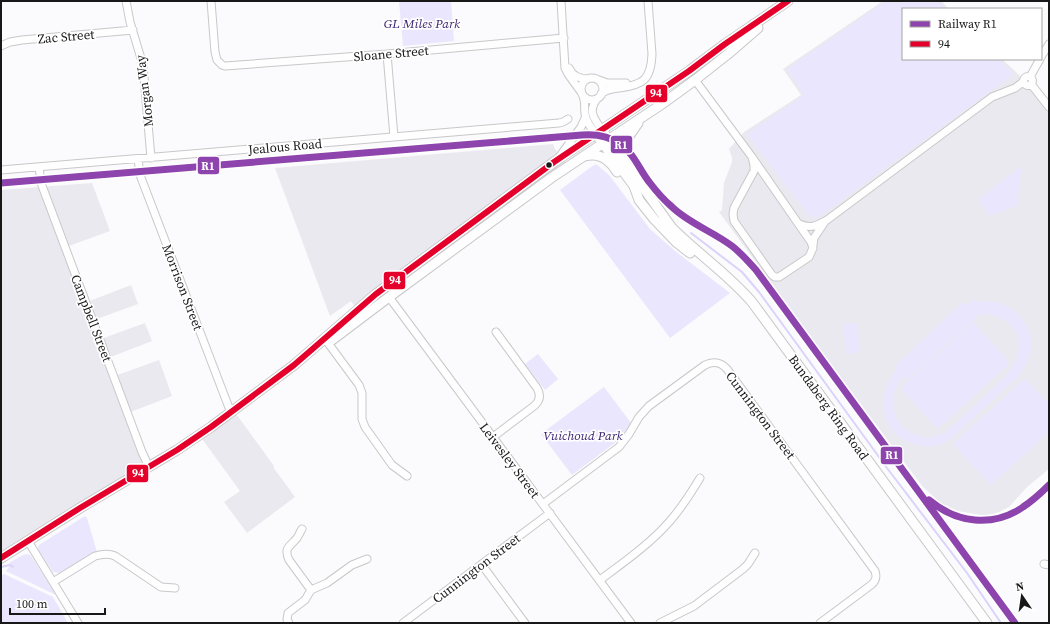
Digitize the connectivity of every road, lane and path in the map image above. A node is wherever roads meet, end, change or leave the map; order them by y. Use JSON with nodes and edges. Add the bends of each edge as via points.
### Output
{"nodes":[{"id":1,"x":126,"y":1,"type":"edge"},
{"id":2,"x":211,"y":1,"type":"edge"},
{"id":3,"x":561,"y":1,"type":"edge"},
{"id":4,"x":648,"y":1,"type":"edge"},
{"id":5,"x":786,"y":2,"type":"edge"},
{"id":6,"x":133,"y":30,"type":"junction"},
{"id":7,"x":564,"y":38,"type":"junction"},
{"id":8,"x":1049,"y":44,"type":"edge"},
{"id":9,"x":1,"y":46,"type":"edge"},
{"id":10,"x":387,"y":54,"type":"junction"},
{"id":11,"x":1042,"y":55,"type":"edge"},
{"id":12,"x":565,"y":56,"type":"junction"},
{"id":13,"x":1039,"y":60,"type":"edge"},
{"id":14,"x":650,"y":68,"type":"junction"},
{"id":15,"x":689,"y":71,"type":"junction"},
{"id":16,"x":587,"y":79,"type":"junction"},
{"id":17,"x":599,"y":80,"type":"junction"},
{"id":18,"x":696,"y":80,"type":"junction"},
{"id":19,"x":1030,"y":81,"type":"junction"},
{"id":20,"x":582,"y":93,"type":"junction"},
{"id":21,"x":600,"y":96,"type":"junction"},
{"id":22,"x":1049,"y":107,"type":"edge"},
{"id":23,"x":586,"y":118,"type":"junction"},
{"id":24,"x":641,"y":118,"type":"junction"},
{"id":25,"x":568,"y":119,"type":"dead end"},
{"id":26,"x":599,"y":132,"type":"junction"},
{"id":27,"x":394,"y":137,"type":"junction"},
{"id":28,"x":606,"y":141,"type":"junction"},
{"id":29,"x":582,"y":157,"type":"junction"},
{"id":30,"x":752,"y":157,"type":"junction"},
{"id":31,"x":151,"y":158,"type":"junction"},
{"id":32,"x":138,"y":159,"type":"junction"},
{"id":33,"x":624,"y":161,"type":"junction"},
{"id":34,"x":554,"y":162,"type":"junction"},
{"id":35,"x":39,"y":167,"type":"junction"},
{"id":36,"x":1,"y":170,"type":"edge"},
{"id":37,"x":639,"y":200,"type":"junction"},
{"id":38,"x":827,"y":220,"type":"junction"},
{"id":39,"x":799,"y":224,"type":"junction"},
{"id":40,"x":813,"y":246,"type":"junction"},
{"id":41,"x":722,"y":273,"type":"junction"},
{"id":42,"x":384,"y":289,"type":"junction"},
{"id":43,"x":389,"y":297,"type":"junction"},
{"id":44,"x":496,"y":332,"type":"dead end"},
{"id":45,"x":327,"y":340,"type":"junction"},
{"id":46,"x":231,"y":413,"type":"junction"},
{"id":47,"x":493,"y":437,"type":"junction"},
{"id":48,"x":149,"y":467,"type":"junction"},
{"id":49,"x":407,"y":476,"type":"dead end"},
{"id":50,"x":700,"y":478,"type":"dead end"},
{"id":51,"x":543,"y":504,"type":"junction"},
{"id":52,"x":550,"y":513,"type":"junction"},
{"id":53,"x":302,"y":529,"type":"dead end"},
{"id":54,"x":28,"y":541,"type":"junction"},
{"id":55,"x":755,"y":553,"type":"dead end"},
{"id":56,"x":1,"y":558,"type":"edge"},
{"id":57,"x":367,"y":559,"type":"dead end"},
{"id":58,"x":482,"y":564,"type":"junction"},
{"id":59,"x":600,"y":580,"type":"junction"},
{"id":60,"x":53,"y":582,"type":"junction"},
{"id":61,"x":175,"y":588,"type":"dead end"},
{"id":62,"x":311,"y":590,"type":"junction"},
{"id":63,"x":78,"y":623,"type":"edge"},
{"id":64,"x":289,"y":623,"type":"edge"},
{"id":65,"x":403,"y":623,"type":"edge"},
{"id":66,"x":525,"y":623,"type":"edge"},
{"id":67,"x":631,"y":623,"type":"edge"},
{"id":68,"x":660,"y":623,"type":"edge"},
{"id":69,"x":820,"y":623,"type":"edge"},
{"id":70,"x":987,"y":623,"type":"edge"}],
"edges":[{"from":1,"to":6,"type":"street","name":"Morgan Way"},
{"from":2,"to":10,"type":"street","name":"Sloane Street","via":[[214,52],[220,63],[225,66]]},
{"from":3,"to":7,"type":"street"},
{"from":4,"to":14,"type":"street","via":[[652,54]]},
{"from":5,"to":15,"type":"main road"},
{"from":5,"to":18,"type":"main road"},
{"from":6,"to":9,"type":"street","name":"Zac Street","via":[[22,40]]},
{"from":6,"to":31,"type":"street","name":"Morgan Way","via":[[143,65]]},
{"from":7,"to":10,"type":"street","name":"Sloane Street"},
{"from":7,"to":12,"type":"street"},
{"from":8,"to":11,"type":"street"},
{"from":10,"to":27,"type":"street"},
{"from":12,"to":16,"type":"street","via":[[573,74]]},
{"from":12,"to":20,"type":"street","via":[[566,71]]},
{"from":13,"to":19,"type":"street"},
{"from":14,"to":17,"type":"street","via":[[645,76],[633,82],[615,83]]},
{"from":14,"to":21,"type":"street","via":[[646,78],[638,84],[609,89]]},
{"from":15,"to":18,"type":"main road"},
{"from":15,"to":26,"type":"main road"},
{"from":16,"to":17,"type":"street"},
{"from":16,"to":20,"type":"street","via":[[581,86]]},
{"from":17,"to":21,"type":"street","via":[[603,87]]},
{"from":18,"to":24,"type":"main road"},
{"from":18,"to":30,"type":"street"},
{"from":19,"to":22,"type":"street"},
{"from":19,"to":38,"type":"street","via":[[1026,86],[1023,82],[992,97]]},
{"from":20,"to":21,"type":"street","via":[[591,100]]},
{"from":20,"to":23,"type":"street"},
{"from":21,"to":26,"type":"street","via":[[593,105],[592,112]]},
{"from":23,"to":26,"type":"street","via":[[589,126]]},
{"from":23,"to":34,"type":"street"},
{"from":24,"to":28,"type":"main road"},
{"from":24,"to":33,"type":"main road","via":[[622,147]]},
{"from":25,"to":27,"type":"street","name":"Jealous Road","via":[[559,123]]},
{"from":26,"to":28,"type":"main road","name":"Bundaberg Ring Road"},
{"from":26,"to":34,"type":"main road"},
{"from":27,"to":31,"type":"street","name":"Jealous Road"},
{"from":28,"to":29,"type":"main road"},
{"from":28,"to":33,"type":"main road","name":"Bundaberg Ring Road"},
{"from":28,"to":37,"type":"main road","name":"Bundaberg Ring Road","via":[[634,186]]},
{"from":29,"to":37,"type":"main road","via":[[603,157],[614,166]]},
{"from":29,"to":43,"type":"main road"},
{"from":30,"to":39,"type":"street"},
{"from":30,"to":40,"type":"street","via":[[754,171],[734,208],[735,225],[775,277],[782,276],[809,257]]},
{"from":31,"to":32,"type":"street","name":"Jealous Road"},
{"from":32,"to":35,"type":"street","name":"Jealous Road"},
{"from":32,"to":46,"type":"street","name":"Morrison Street","via":[[139,171]]},
{"from":33,"to":41,"type":"main road","name":"Bundaberg Ring Road","via":[[672,228]]},
{"from":34,"to":42,"type":"main road"},
{"from":35,"to":36,"type":"street","name":"Jealous Road"},
{"from":35,"to":48,"type":"street","name":"Campbell Street","via":[[41,183]]},
{"from":37,"to":41,"type":"main road","name":"Bundaberg Ring Road","via":[[676,242]]},
{"from":38,"to":39,"type":"street","via":[[810,227]]},
{"from":38,"to":40,"type":"street","via":[[814,238]]},
{"from":39,"to":40,"type":"street"},
{"from":41,"to":70,"type":"main road","name":"Bundaberg Ring Road","via":[[752,302]]},
{"from":42,"to":43,"type":"main road"},
{"from":42,"to":45,"type":"main road"},
{"from":43,"to":45,"type":"main road"},
{"from":43,"to":47,"type":"street","name":"Leivesley Street"},
{"from":44,"to":47,"type":"street","via":[[537,388],[539,401]]},
{"from":45,"to":46,"type":"main road"},
{"from":45,"to":49,"type":"street","via":[[359,385],[365,427],[392,465]]},
{"from":46,"to":48,"type":"main road"},
{"from":47,"to":51,"type":"street","name":"Leivesley Street"},
{"from":48,"to":54,"type":"main road"},
{"from":50,"to":59,"type":"street","via":[[670,522]]},
{"from":51,"to":52,"type":"street","name":"Leivesley Street"},
{"from":51,"to":69,"type":"street","name":"Cunnington Street","via":[[619,447],[649,406],[716,359],[874,567],[879,578]]},
{"from":52,"to":58,"type":"street","name":"Cunnington Street"},
{"from":52,"to":59,"type":"street","name":"Leivesley Street"},
{"from":53,"to":62,"type":"street","via":[[288,548],[287,554]]},
{"from":54,"to":56,"type":"main road"},
{"from":54,"to":60,"type":"street"},
{"from":55,"to":68,"type":"street","via":[[742,570],[701,601]]},
{"from":57,"to":62,"type":"street","via":[[352,565],[327,584]]},
{"from":58,"to":65,"type":"street","name":"Cunnington Street"},
{"from":58,"to":66,"type":"street"},
{"from":59,"to":67,"type":"street","name":"Leivesley Street"},
{"from":60,"to":61,"type":"street","via":[[94,556],[108,554],[115,556],[161,587]]},
{"from":60,"to":63,"type":"street"},
{"from":62,"to":64,"type":"street","via":[[305,600],[288,613]]}]}
